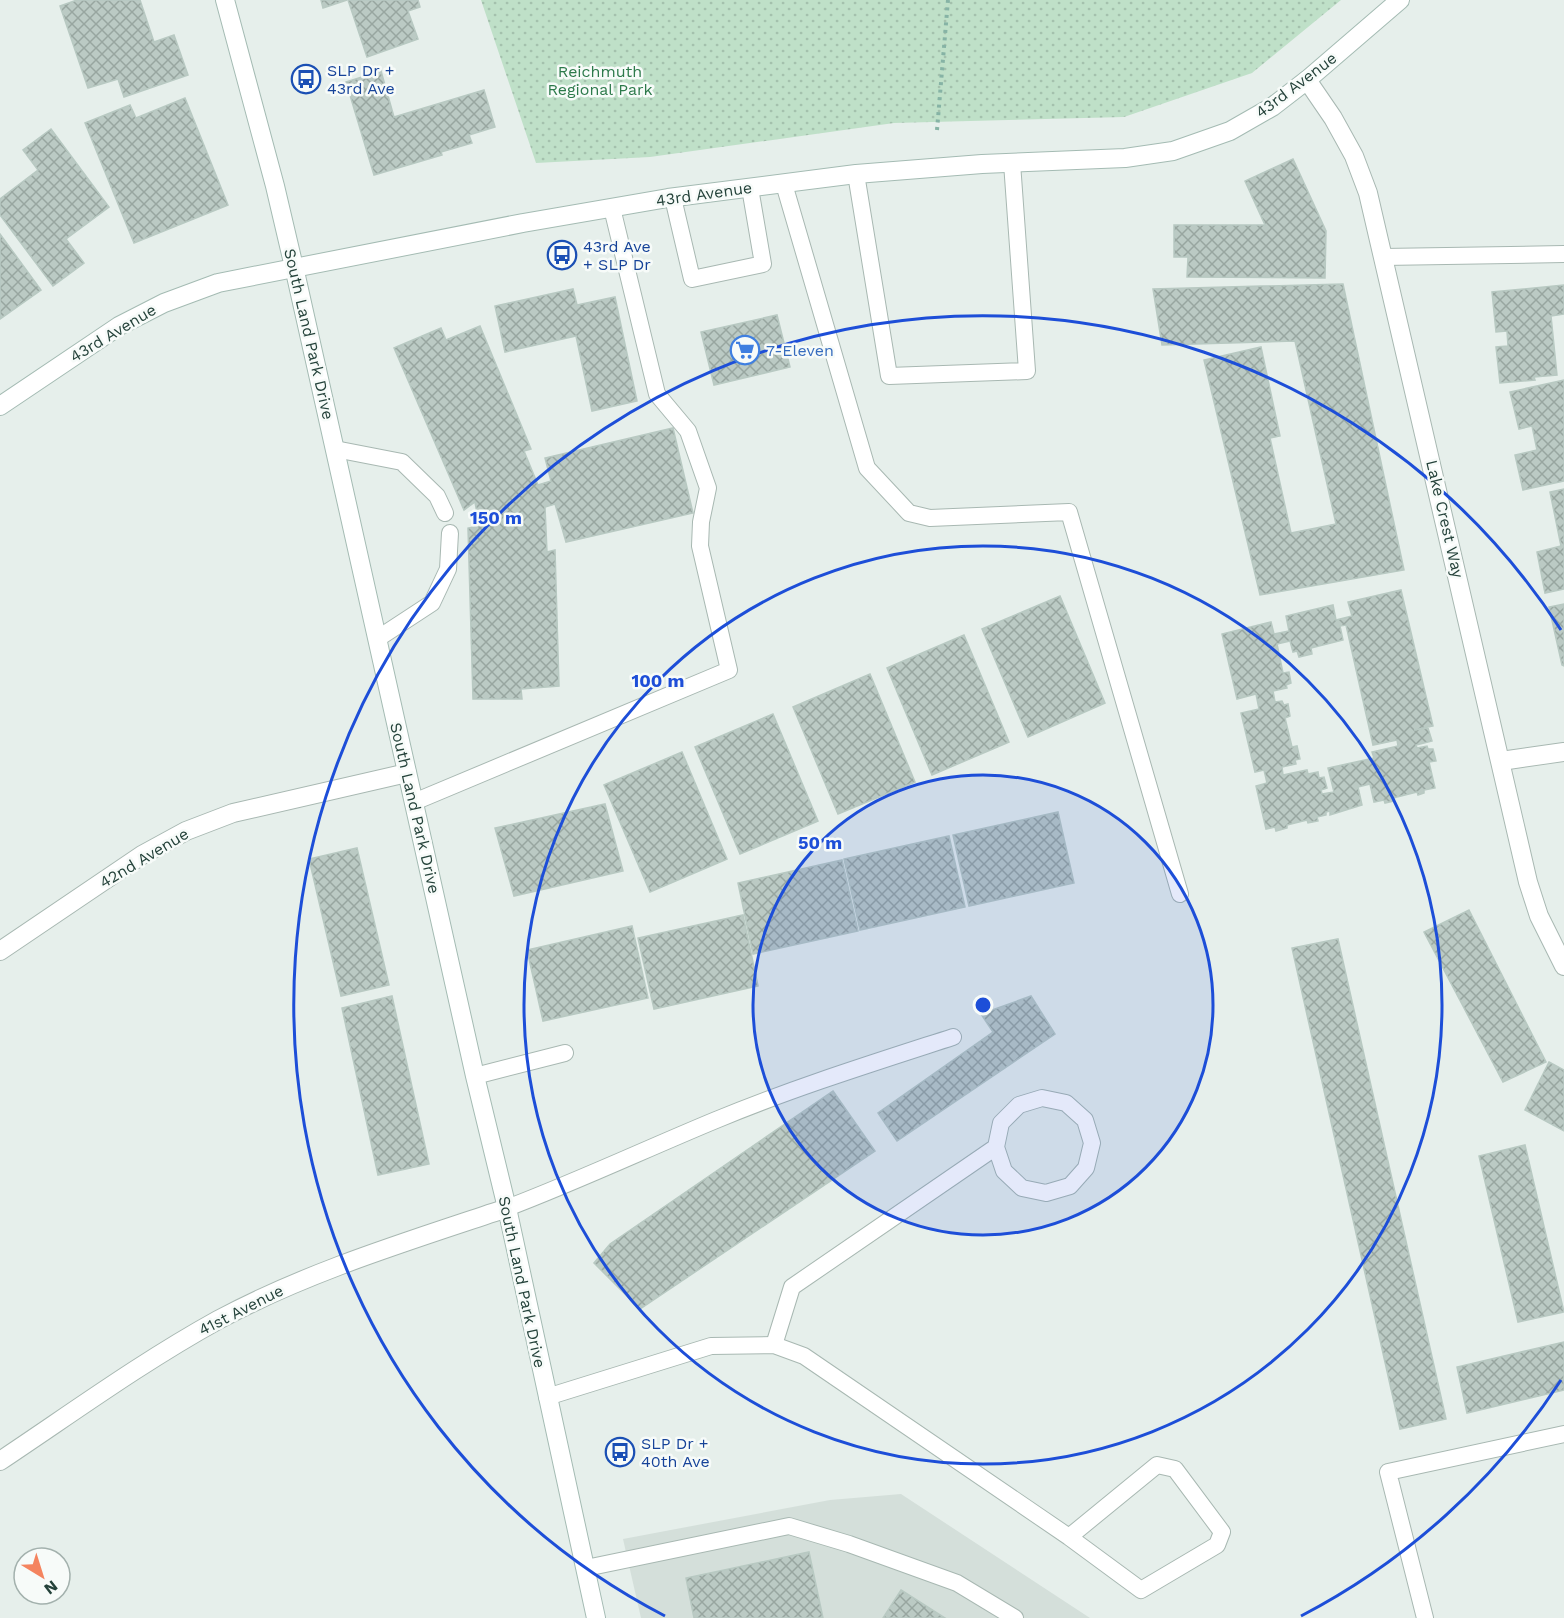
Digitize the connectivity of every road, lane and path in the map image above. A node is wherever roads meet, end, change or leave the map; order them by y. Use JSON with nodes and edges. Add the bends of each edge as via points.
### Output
{"nodes":[{"id":1,"x":225,"y":0,"type":"edge"},
{"id":2,"x":948,"y":0,"type":"edge"},
{"id":3,"x":1400,"y":0,"type":"edge"},
{"id":4,"x":1307,"y":80,"type":"junction"},
{"id":5,"x":937,"y":130,"type":"dead end"},
{"id":6,"x":1012,"y":163,"type":"junction"},
{"id":7,"x":856,"y":174,"type":"junction"},
{"id":8,"x":784,"y":184,"type":"junction"},
{"id":9,"x":750,"y":188,"type":"junction"},
{"id":10,"x":673,"y":198,"type":"junction"},
{"id":11,"x":612,"y":208,"type":"junction"},
{"id":12,"x":1564,"y":255,"type":"edge"},
{"id":13,"x":1383,"y":257,"type":"junction"},
{"id":14,"x":294,"y":267,"type":"junction"},
{"id":15,"x":0,"y":406,"type":"edge"},
{"id":16,"x":335,"y":449,"type":"junction"},
{"id":17,"x":445,"y":513,"type":"dead end"},
{"id":18,"x":450,"y":533,"type":"dead end"},
{"id":19,"x":377,"y":639,"type":"junction"},
{"id":20,"x":1564,"y":752,"type":"edge"},
{"id":21,"x":1501,"y":761,"type":"junction"},
{"id":22,"x":407,"y":773,"type":"junction"},
{"id":23,"x":414,"y":802,"type":"junction"},
{"id":24,"x":1180,"y":894,"type":"dead end"},
{"id":25,"x":0,"y":951,"type":"edge"},
{"id":26,"x":1564,"y":966,"type":"edge"},
{"id":27,"x":953,"y":1037,"type":"dead end"},
{"id":28,"x":565,"y":1053,"type":"dead end"},
{"id":29,"x":475,"y":1076,"type":"junction"},
{"id":30,"x":996,"y":1147,"type":"junction"},
{"id":31,"x":507,"y":1208,"type":"junction"},
{"id":32,"x":774,"y":1345,"type":"junction"},
{"id":33,"x":547,"y":1397,"type":"junction"},
{"id":34,"x":1564,"y":1434,"type":"edge"},
{"id":35,"x":0,"y":1461,"type":"edge"},
{"id":36,"x":1069,"y":1537,"type":"junction"},
{"id":37,"x":586,"y":1568,"type":"junction"},
{"id":38,"x":596,"y":1618,"type":"edge"},
{"id":39,"x":1015,"y":1618,"type":"edge"},
{"id":40,"x":1425,"y":1618,"type":"edge"}],
"edges":[{"from":1,"to":14,"type":"street","name":"South Land Park Drive"},
{"from":2,"to":5,"type":"path"},
{"from":3,"to":4,"type":"street","name":"43rd Avenue"},
{"from":4,"to":6,"type":"street","name":"43rd Avenue","via":[[1272,107],[1230,131],[1173,150],[1125,158]]},
{"from":4,"to":13,"type":"street","name":"Lake Crest Way","via":[[1354,156]]},
{"from":6,"to":7,"type":"street","name":"43rd Avenue"},
{"from":6,"to":7,"type":"lane","via":[[1028,370],[889,376]]},
{"from":7,"to":8,"type":"street","name":"43rd Avenue"},
{"from":8,"to":9,"type":"street","name":"43rd Avenue"},
{"from":8,"to":24,"type":"lane","via":[[867,468],[909,513],[930,518],[1069,512]]},
{"from":9,"to":10,"type":"street","name":"43rd Avenue"},
{"from":9,"to":10,"type":"lane","via":[[764,264],[692,279]]},
{"from":10,"to":11,"type":"street","name":"43rd Avenue"},
{"from":11,"to":14,"type":"street","name":"43rd Avenue"},
{"from":11,"to":23,"type":"lane","via":[[657,394],[688,431],[708,488],[700,546],[729,670]]},
{"from":12,"to":13,"type":"lane"},
{"from":13,"to":21,"type":"street","name":"Lake Crest Way"},
{"from":14,"to":15,"type":"street","name":"43rd Avenue","via":[[218,283],[164,303],[120,326]]},
{"from":14,"to":16,"type":"street","name":"South Land Park Drive"},
{"from":16,"to":17,"type":"lane","via":[[402,462],[437,496]]},
{"from":16,"to":19,"type":"street","name":"South Land Park Drive"},
{"from":18,"to":19,"type":"lane","via":[[448,569],[432,603]]},
{"from":19,"to":22,"type":"street","name":"South Land Park Drive"},
{"from":20,"to":21,"type":"street"},
{"from":21,"to":26,"type":"street","name":"Lake Crest Way","via":[[1528,882],[1539,916]]},
{"from":22,"to":23,"type":"street","name":"South Land Park Drive"},
{"from":22,"to":25,"type":"street","name":"42nd Avenue","via":[[233,813],[186,831],[142,855]]},
{"from":23,"to":29,"type":"street","name":"South Land Park Drive"},
{"from":27,"to":31,"type":"lane","via":[[832,1076],[718,1119]]},
{"from":28,"to":29,"type":"lane"},
{"from":29,"to":31,"type":"street","name":"South Land Park Drive"},
{"from":30,"to":30,"type":"lane","via":[[1004,1171],[1022,1188],[1046,1193],[1070,1186],[1086,1168],[1092,1143],[1085,1120],[1066,1103],[1042,1098],[1019,1105],[1002,1123]]},
{"from":30,"to":32,"type":"lane","via":[[792,1287]]},
{"from":31,"to":33,"type":"street","name":"South Land Park Drive"},
{"from":31,"to":35,"type":"street","name":"41st Avenue","via":[[387,1248],[219,1320],[149,1360]]},
{"from":32,"to":33,"type":"lane","via":[[711,1346]]},
{"from":32,"to":36,"type":"lane","via":[[804,1356]]},
{"from":33,"to":37,"type":"street","name":"South Land Park Drive"},
{"from":34,"to":40,"type":"lane","via":[[1388,1472]]},
{"from":36,"to":36,"type":"lane","via":[[1141,1590],[1217,1545],[1222,1532],[1175,1469],[1157,1465]]},
{"from":37,"to":38,"type":"street","name":"South Land Park Drive"},
{"from":37,"to":39,"type":"lane","via":[[789,1526],[957,1583]]}]}
